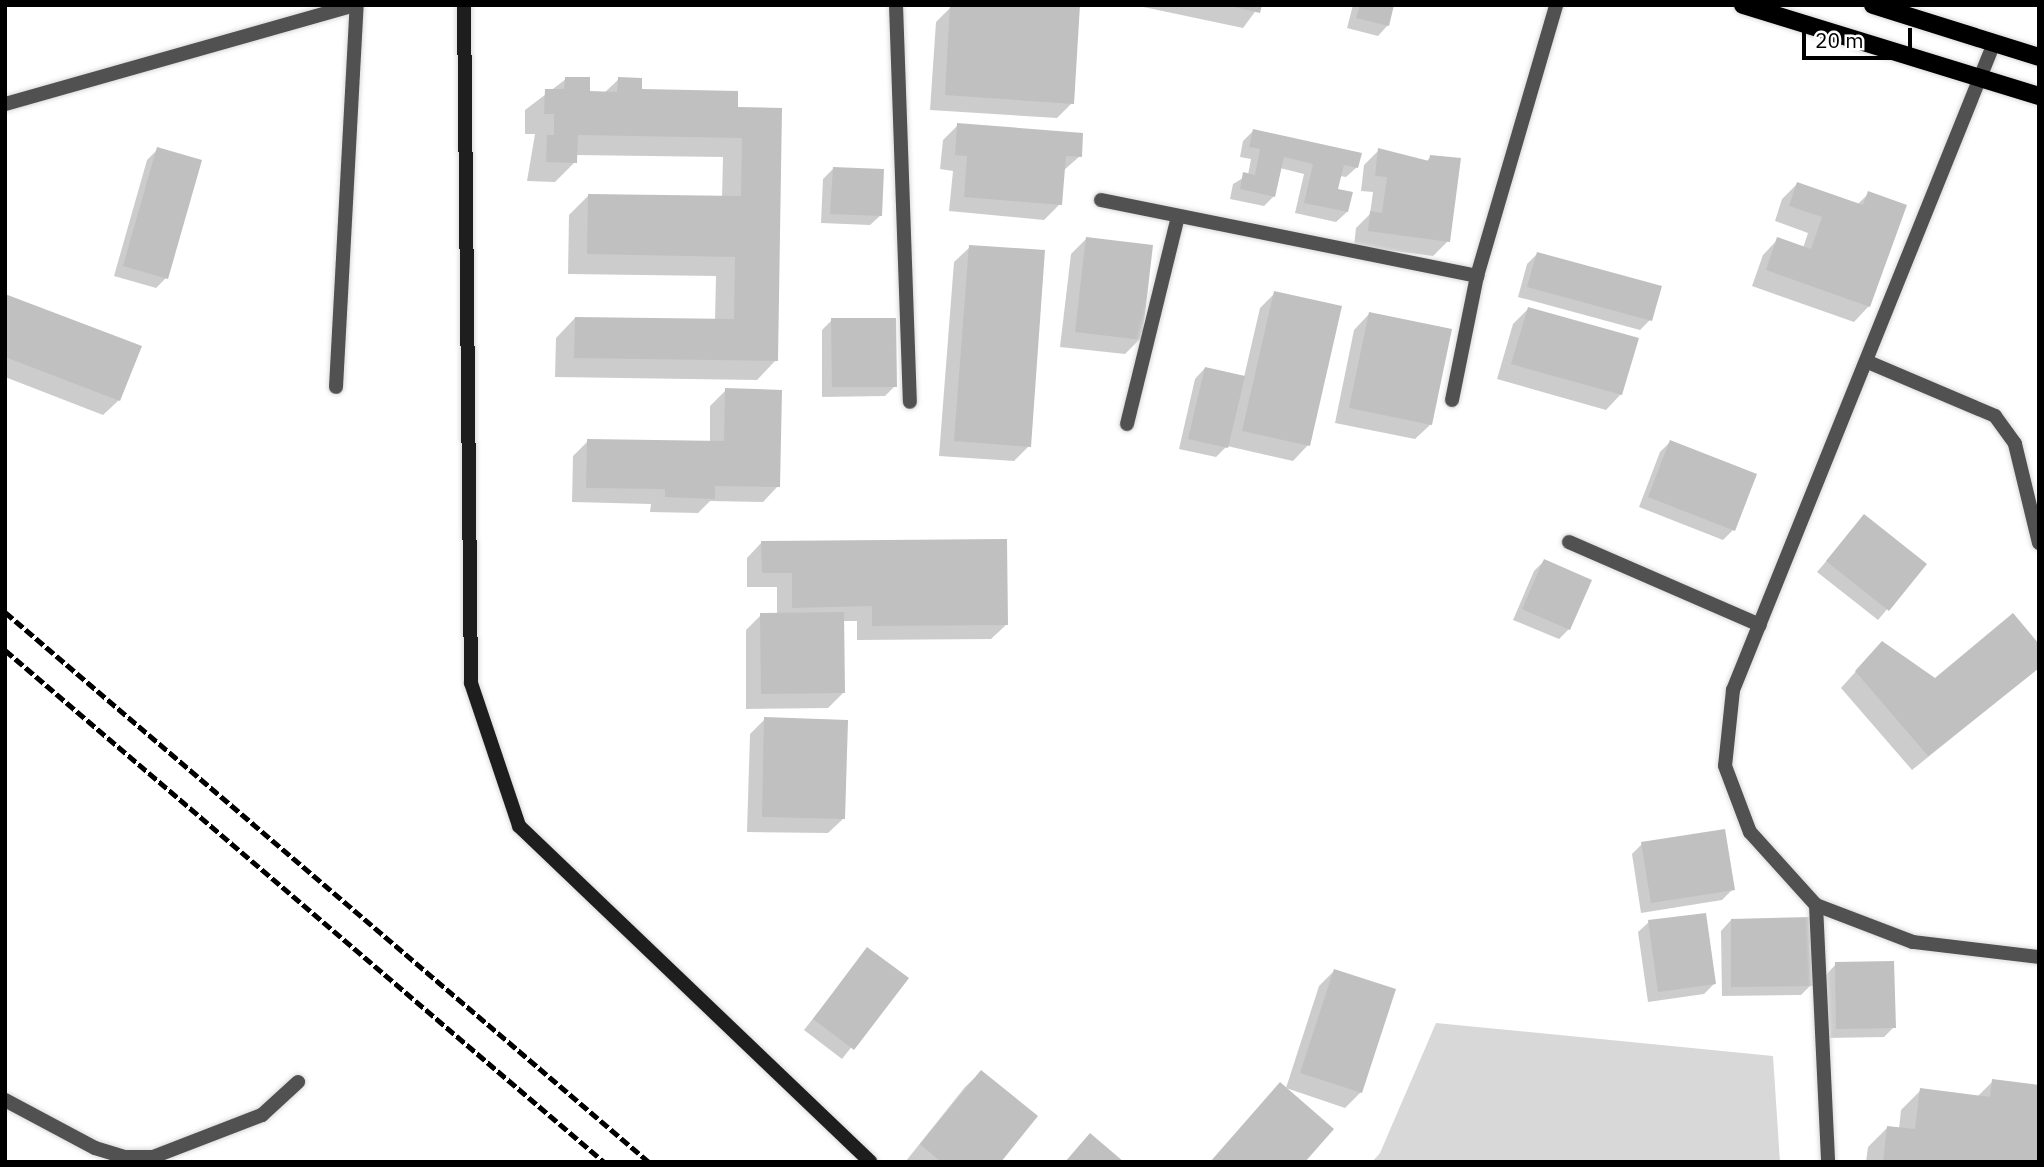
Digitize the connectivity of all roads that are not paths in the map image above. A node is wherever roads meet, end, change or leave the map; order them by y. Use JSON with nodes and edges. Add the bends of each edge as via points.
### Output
{"nodes":[{"id":1,"x":356,"y":5,"type":"edge"},
{"id":2,"x":464,"y":5,"type":"edge"},
{"id":3,"x":896,"y":5,"type":"edge"},
{"id":4,"x":1556,"y":5,"type":"edge"},
{"id":5,"x":1873,"y":5,"type":"edge"},
{"id":6,"x":1749,"y":6,"type":"edge"},
{"id":7,"x":1994,"y":43,"type":"junction"},
{"id":8,"x":2039,"y":57,"type":"edge"},
{"id":9,"x":1980,"y":78,"type":"junction"},
{"id":10,"x":2039,"y":96,"type":"edge"},
{"id":11,"x":5,"y":104,"type":"edge"},
{"id":12,"x":1101,"y":200,"type":"dead end"},
{"id":13,"x":1178,"y":217,"type":"junction"},
{"id":14,"x":1477,"y":276,"type":"junction"},
{"id":15,"x":1868,"y":362,"type":"junction"},
{"id":16,"x":336,"y":387,"type":"dead end"},
{"id":17,"x":1452,"y":400,"type":"dead end"},
{"id":18,"x":910,"y":402,"type":"dead end"},
{"id":19,"x":1127,"y":424,"type":"dead end"},
{"id":20,"x":1569,"y":542,"type":"dead end"},
{"id":21,"x":2039,"y":543,"type":"edge"},
{"id":22,"x":1760,"y":625,"type":"junction"},
{"id":23,"x":1815,"y":905,"type":"junction"},
{"id":24,"x":2039,"y":957,"type":"edge"},
{"id":25,"x":298,"y":1082,"type":"dead end"},
{"id":26,"x":5,"y":1100,"type":"edge"},
{"id":27,"x":870,"y":1162,"type":"edge"},
{"id":28,"x":1828,"y":1162,"type":"edge"}],
"edges":[{"from":1,"to":11,"type":"street"},
{"from":1,"to":16,"type":"street"},
{"from":2,"to":27,"type":"main road","via":[[471,683],[519,826]]},
{"from":3,"to":18,"type":"street"},
{"from":4,"to":14,"type":"street"},
{"from":5,"to":7,"type":"main road"},
{"from":6,"to":9,"type":"main road"},
{"from":7,"to":8,"type":"main road"},
{"from":7,"to":9,"type":"street"},
{"from":9,"to":10,"type":"main road"},
{"from":9,"to":15,"type":"street"},
{"from":12,"to":13,"type":"street"},
{"from":13,"to":14,"type":"street"},
{"from":13,"to":19,"type":"street"},
{"from":14,"to":17,"type":"street"},
{"from":15,"to":21,"type":"street","via":[[1995,416],[2015,444]]},
{"from":15,"to":22,"type":"street"},
{"from":20,"to":22,"type":"street"},
{"from":22,"to":23,"type":"street","via":[[1733,690],[1725,766],[1750,832]]},
{"from":23,"to":24,"type":"street","via":[[1913,942]]},
{"from":23,"to":28,"type":"street"},
{"from":25,"to":26,"type":"street","via":[[262,1115],[153,1157],[124,1157],[95,1148]]}]}
